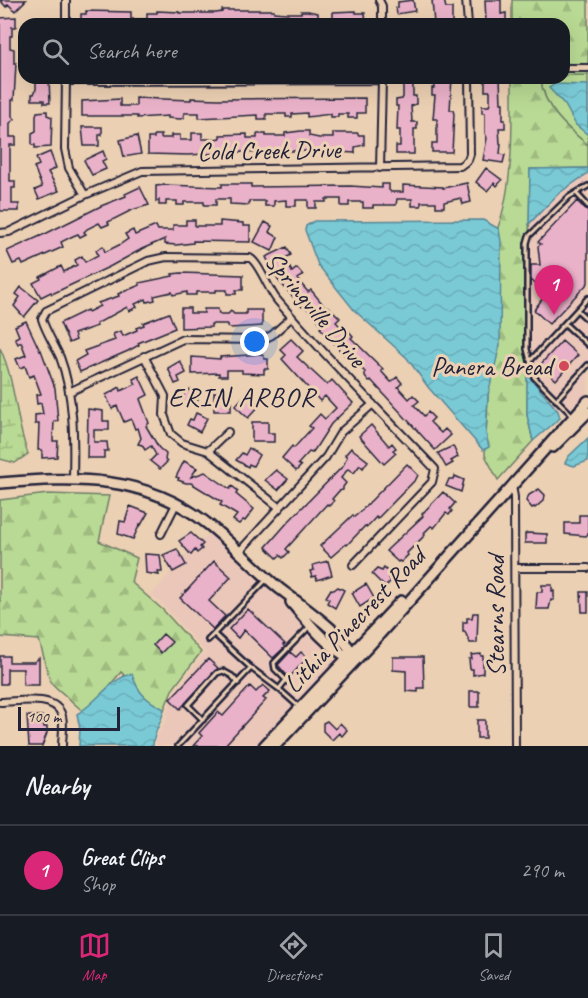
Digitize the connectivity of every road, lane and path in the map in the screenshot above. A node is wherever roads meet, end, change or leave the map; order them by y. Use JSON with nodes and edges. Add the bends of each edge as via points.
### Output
{"nodes":[{"id":1,"x":66,"y":0,"type":"edge"},
{"id":2,"x":379,"y":0,"type":"edge"},
{"id":3,"x":466,"y":0,"type":"edge"},
{"id":4,"x":66,"y":18,"type":"edge"},
{"id":5,"x":382,"y":18,"type":"edge"},
{"id":6,"x":468,"y":18,"type":"edge"},
{"id":7,"x":570,"y":68,"type":"edge"},
{"id":8,"x":588,"y":68,"type":"edge"},
{"id":9,"x":66,"y":84,"type":"edge"},
{"id":10,"x":382,"y":84,"type":"edge"},
{"id":11,"x":469,"y":84,"type":"edge"},
{"id":12,"x":380,"y":168,"type":"junction"},
{"id":13,"x":588,"y":186,"type":"edge"},
{"id":14,"x":576,"y":193,"type":"junction"},
{"id":15,"x":85,"y":195,"type":"junction"},
{"id":16,"x":588,"y":206,"type":"edge"},
{"id":17,"x":0,"y":233,"type":"edge"},
{"id":18,"x":588,"y":298,"type":"edge"},
{"id":19,"x":577,"y":310,"type":"junction"},
{"id":20,"x":292,"y":317,"type":"junction"},
{"id":21,"x":588,"y":320,"type":"edge"},
{"id":22,"x":565,"y":324,"type":"junction"},
{"id":23,"x":588,"y":345,"type":"edge"},
{"id":24,"x":144,"y":356,"type":"junction"},
{"id":25,"x":530,"y":361,"type":"junction"},
{"id":26,"x":588,"y":365,"type":"edge"},
{"id":27,"x":69,"y":392,"type":"junction"},
{"id":28,"x":556,"y":400,"type":"junction"},
{"id":29,"x":373,"y":404,"type":"junction"},
{"id":30,"x":587,"y":408,"type":"edge"},
{"id":31,"x":573,"y":416,"type":"junction"},
{"id":32,"x":228,"y":432,"type":"dead end"},
{"id":33,"x":208,"y":451,"type":"junction"},
{"id":34,"x":532,"y":464,"type":"junction"},
{"id":35,"x":73,"y":478,"type":"junction"},
{"id":36,"x":0,"y":483,"type":"edge"},
{"id":37,"x":512,"y":486,"type":"junction"},
{"id":38,"x":176,"y":504,"type":"junction"},
{"id":39,"x":280,"y":508,"type":"junction"},
{"id":40,"x":161,"y":534,"type":"dead end"},
{"id":41,"x":239,"y":552,"type":"junction"},
{"id":42,"x":353,"y":566,"type":"dead end"},
{"id":43,"x":514,"y":568,"type":"junction"},
{"id":44,"x":588,"y":568,"type":"edge"},
{"id":45,"x":268,"y":578,"type":"junction"},
{"id":46,"x":278,"y":587,"type":"junction"},
{"id":47,"x":311,"y":625,"type":"junction"},
{"id":48,"x":214,"y":634,"type":"junction"},
{"id":49,"x":208,"y":640,"type":"dead end"},
{"id":50,"x":338,"y":650,"type":"junction"},
{"id":51,"x":352,"y":656,"type":"junction"},
{"id":52,"x":339,"y":665,"type":"junction"},
{"id":53,"x":251,"y":668,"type":"junction"},
{"id":54,"x":238,"y":683,"type":"junction"},
{"id":55,"x":279,"y":689,"type":"junction"},
{"id":56,"x":0,"y":702,"type":"edge"},
{"id":57,"x":303,"y":711,"type":"junction"},
{"id":58,"x":203,"y":720,"type":"junction"},
{"id":59,"x":62,"y":746,"type":"edge"},
{"id":60,"x":178,"y":746,"type":"edge"},
{"id":61,"x":264,"y":746,"type":"edge"},
{"id":62,"x":275,"y":746,"type":"edge"},
{"id":63,"x":515,"y":746,"type":"edge"}],
"edges":[{"from":1,"to":4,"type":"street"},
{"from":2,"to":5,"type":"street"},
{"from":3,"to":6,"type":"street"},
{"from":7,"to":8,"type":"street"},
{"from":9,"to":15,"type":"street","via":[[65,149],[69,168]]},
{"from":10,"to":12,"type":"street"},
{"from":11,"to":12,"type":"street","name":"Cold Creek Drive","via":[[470,154],[466,162],[456,167]]},
{"from":12,"to":15,"type":"street","name":"Cold Creek Drive","via":[[142,171]]},
{"from":13,"to":14,"type":"lane"},
{"from":14,"to":16,"type":"lane"},
{"from":14,"to":25,"type":"lane","via":[[529,236],[527,243]]},
{"from":15,"to":17,"type":"street","name":"Cold Creek Drive"},
{"from":18,"to":19,"type":"lane"},
{"from":19,"to":21,"type":"lane"},
{"from":19,"to":22,"type":"lane"},
{"from":20,"to":24,"type":"street","via":[[262,340],[183,339]]},
{"from":20,"to":27,"type":"street","name":"Springville Drive","via":[[249,258],[166,257],[148,261],[45,311],[42,319],[60,358]]},
{"from":20,"to":29,"type":"street","name":"Springville Drive"},
{"from":22,"to":23,"type":"lane"},
{"from":22,"to":25,"type":"lane"},
{"from":24,"to":27,"type":"street"},
{"from":24,"to":33,"type":"street","via":[[165,396],[164,415],[171,434],[182,443]]},
{"from":25,"to":28,"type":"lane","via":[[534,377]]},
{"from":26,"to":28,"type":"lane"},
{"from":27,"to":35,"type":"street","name":"Springville Drive"},
{"from":28,"to":31,"type":"lane"},
{"from":29,"to":39,"type":"street","via":[[341,432],[326,457]]},
{"from":29,"to":42,"type":"street","name":"Springville Drive","via":[[435,469],[432,482]]},
{"from":30,"to":31,"type":"main road","name":"Lithia Pinecrest Road"},
{"from":30,"to":34,"type":"main road","name":"Lithia Pinecrest Road","via":[[561,440]]},
{"from":31,"to":34,"type":"main road","name":"Lithia Pinecrest Road"},
{"from":32,"to":33,"type":"street"},
{"from":33,"to":39,"type":"street"},
{"from":34,"to":37,"type":"main road","name":"Lithia Pinecrest Road"},
{"from":35,"to":36,"type":"main road"},
{"from":35,"to":38,"type":"main road","via":[[127,486]]},
{"from":37,"to":43,"type":"street","name":"Stearns Road"},
{"from":37,"to":51,"type":"main road","name":"Lithia Pinecrest Road"},
{"from":38,"to":40,"type":"street"},
{"from":38,"to":41,"type":"main road","via":[[208,524]]},
{"from":39,"to":41,"type":"street"},
{"from":41,"to":45,"type":"main road"},
{"from":43,"to":44,"type":"street"},
{"from":43,"to":63,"type":"street","name":"Stearns Road"},
{"from":45,"to":46,"type":"main road"},
{"from":45,"to":48,"type":"lane"},
{"from":46,"to":47,"type":"main road"},
{"from":46,"to":51,"type":"main road","via":[[316,616]]},
{"from":47,"to":50,"type":"main road"},
{"from":47,"to":55,"type":"lane","via":[[274,663],[286,680]]},
{"from":48,"to":49,"type":"lane"},
{"from":48,"to":53,"type":"lane"},
{"from":50,"to":51,"type":"main road"},
{"from":50,"to":52,"type":"main road"},
{"from":51,"to":52,"type":"main road","name":"Lithia Pinecrest Road"},
{"from":51,"to":57,"type":"main road","name":"Lithia Pinecrest Road"},
{"from":52,"to":57,"type":"main road","name":"Lithia Pinecrest Road"},
{"from":53,"to":54,"type":"lane"},
{"from":53,"to":55,"type":"lane"},
{"from":54,"to":58,"type":"lane"},
{"from":54,"to":58,"type":"lane","via":[[223,670],[217,673],[188,705]]},
{"from":55,"to":57,"type":"lane"},
{"from":56,"to":59,"type":"street","via":[[48,701],[56,706],[62,715]]},
{"from":57,"to":61,"type":"main road","name":"Lithia Pinecrest Road"},
{"from":57,"to":62,"type":"main road","name":"Lithia Pinecrest Road"},
{"from":58,"to":60,"type":"lane"}]}
